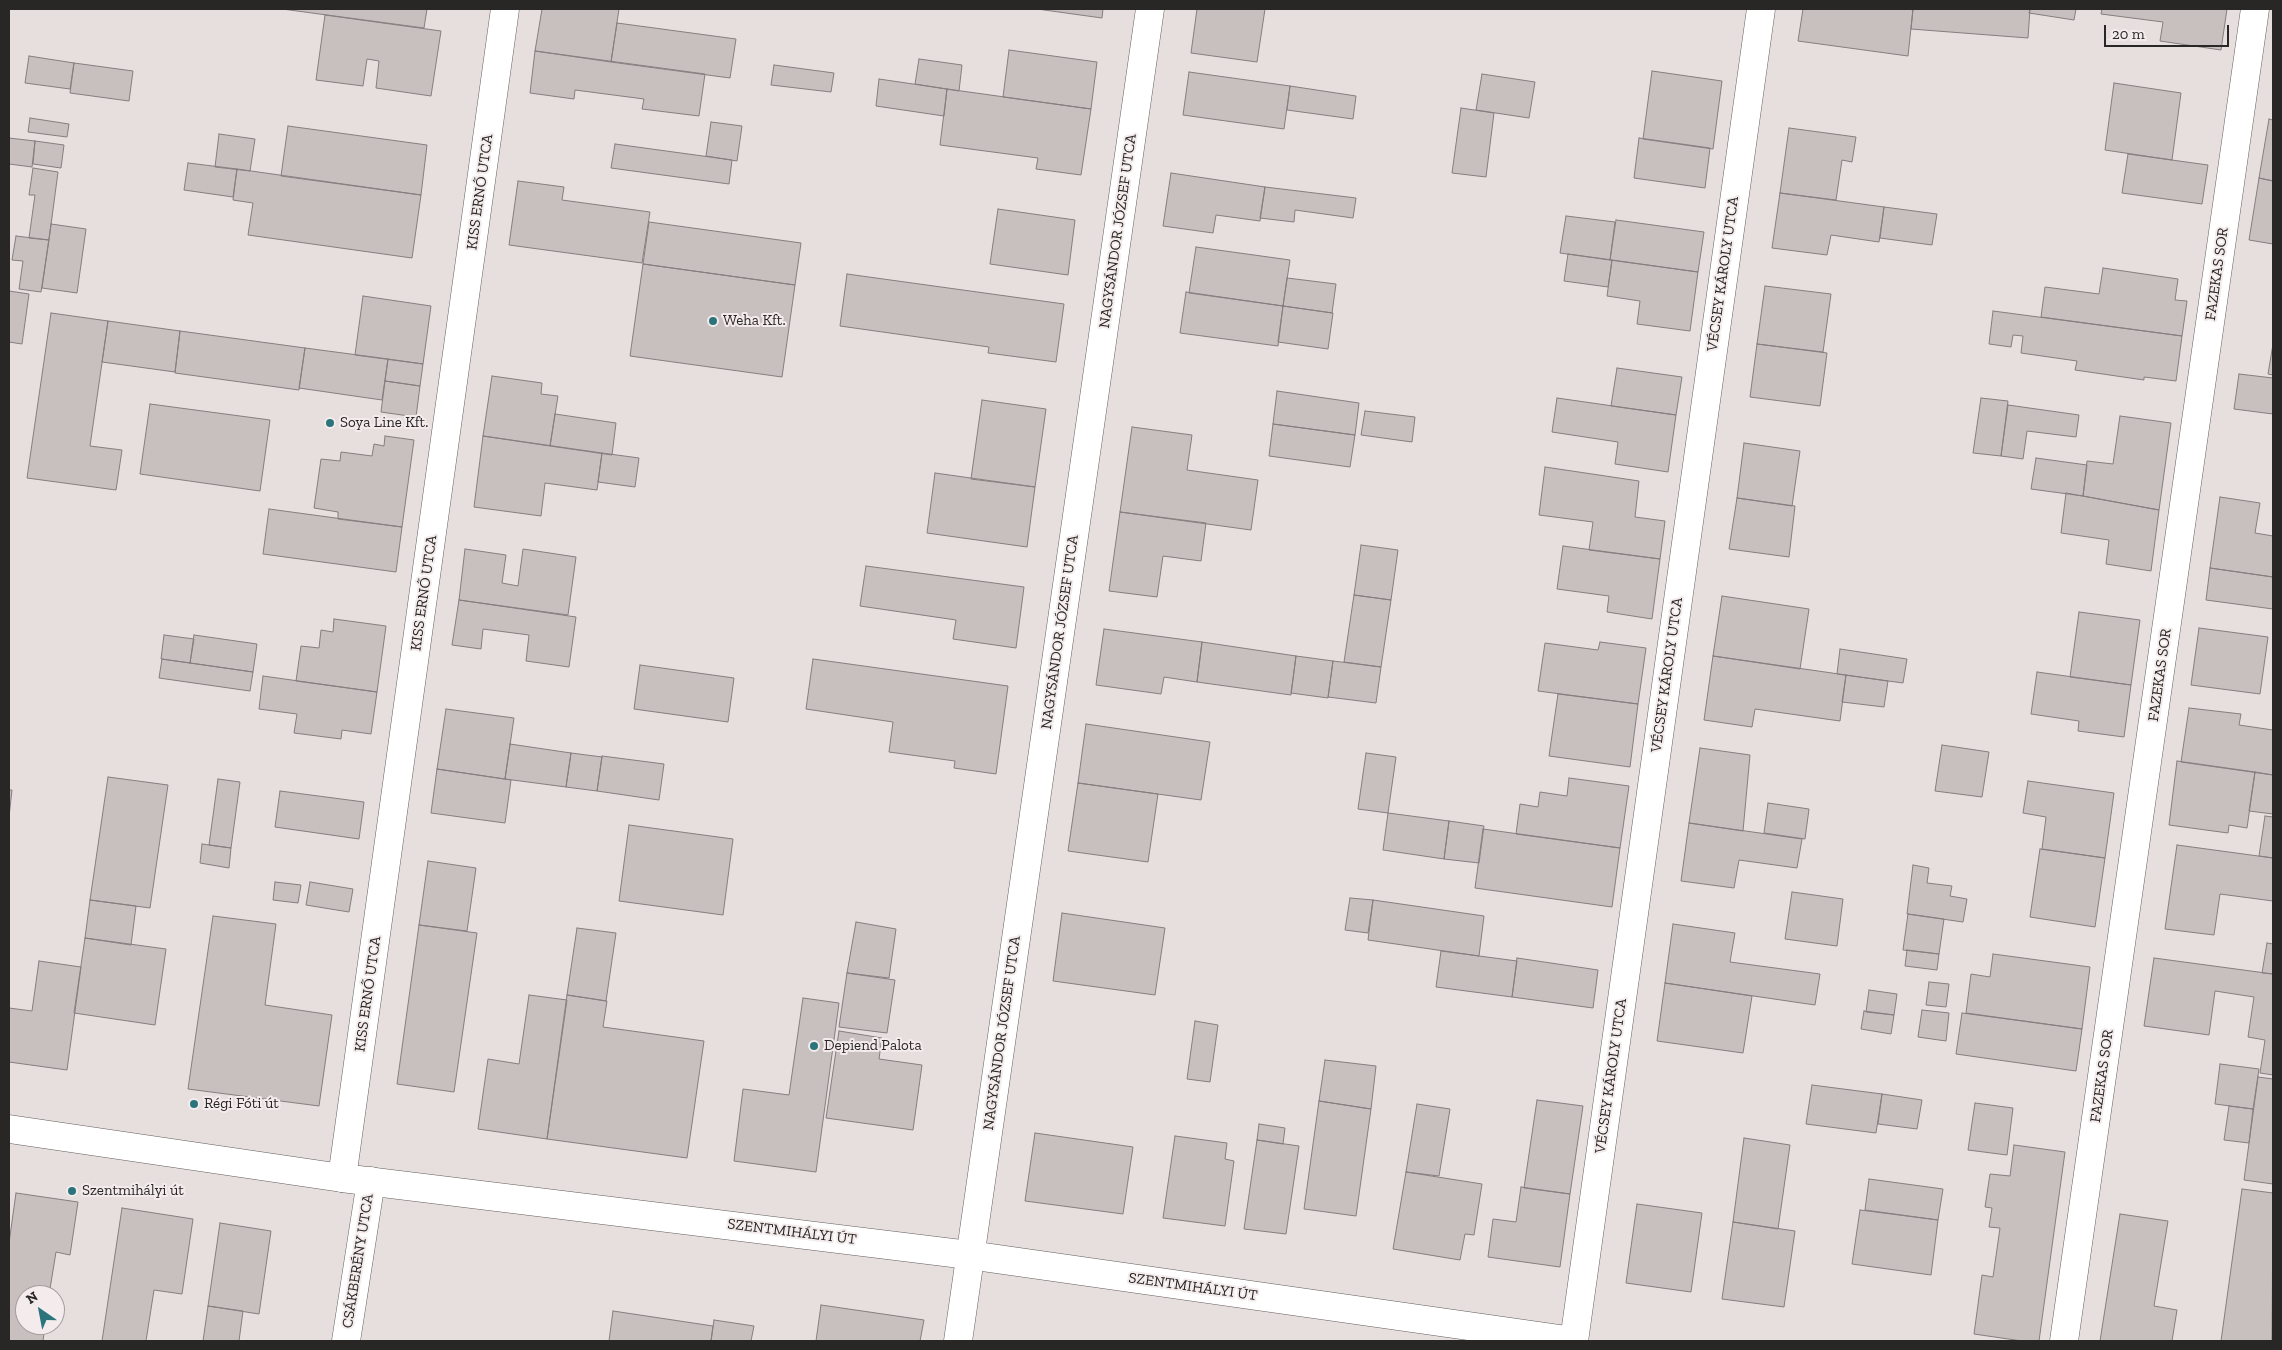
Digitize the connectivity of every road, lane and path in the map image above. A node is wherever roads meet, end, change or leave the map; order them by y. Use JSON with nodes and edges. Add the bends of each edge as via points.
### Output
{"nodes":[{"id":1,"x":505,"y":9,"type":"edge"},
{"id":2,"x":1150,"y":9,"type":"edge"},
{"id":3,"x":1761,"y":9,"type":"edge"},
{"id":4,"x":2255,"y":9,"type":"edge"},
{"id":5,"x":9,"y":1129,"type":"edge"},
{"id":6,"x":342,"y":1178,"type":"junction"},
{"id":7,"x":371,"y":1181,"type":"junction"},
{"id":8,"x":969,"y":1255,"type":"junction"},
{"id":9,"x":346,"y":1341,"type":"edge"},
{"id":10,"x":958,"y":1341,"type":"edge"},
{"id":11,"x":1574,"y":1341,"type":"edge"},
{"id":12,"x":2064,"y":1341,"type":"edge"}],
"edges":[{"from":1,"to":6,"type":"street","name":"KISS ERNŐ UTCA"},
{"from":2,"to":8,"type":"street","name":"NAGYSÁNDOR JÓZSEF UTCA"},
{"from":3,"to":11,"type":"street","name":"VÉCSEY KÁROLY UTCA"},
{"from":4,"to":12,"type":"street","name":"FAZEKAS SOR"},
{"from":5,"to":6,"type":"street","name":"SZENTMIHÁLYI ÚT"},
{"from":6,"to":7,"type":"street","name":"SZENTMIHÁLYI ÚT"},
{"from":7,"to":8,"type":"street","name":"SZENTMIHÁLYI ÚT"},
{"from":7,"to":9,"type":"street","name":"CSÁKBERÉNY UTCA"},
{"from":8,"to":10,"type":"street","name":"NAGYSÁNDOR JÓZSEF UTCA"},
{"from":8,"to":11,"type":"street","name":"SZENTMIHÁLYI ÚT"}]}
